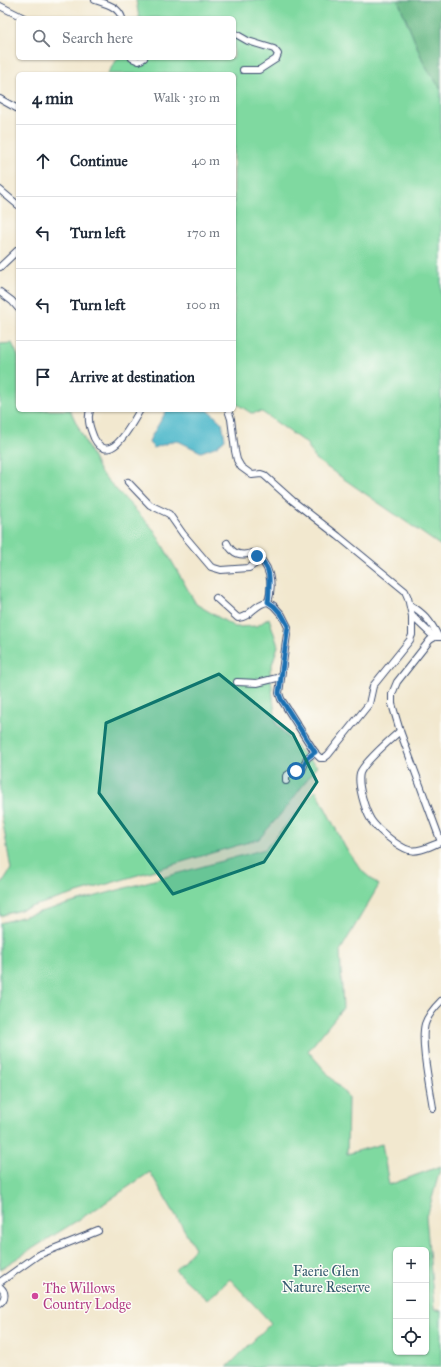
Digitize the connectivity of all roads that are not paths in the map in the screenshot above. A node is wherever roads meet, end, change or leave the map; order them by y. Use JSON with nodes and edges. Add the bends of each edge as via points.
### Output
{"nodes":[{"id":1,"x":95,"y":0,"type":"edge"},
{"id":2,"x":0,"y":6,"type":"edge"},
{"id":3,"x":20,"y":16,"type":"edge"},
{"id":4,"x":121,"y":16,"type":"edge"},
{"id":5,"x":236,"y":34,"type":"edge"},
{"id":6,"x":243,"y":70,"type":"dead end"},
{"id":7,"x":0,"y":99,"type":"edge"},
{"id":8,"x":16,"y":108,"type":"edge"},
{"id":9,"x":0,"y":190,"type":"edge"},
{"id":10,"x":16,"y":203,"type":"edge"},
{"id":11,"x":16,"y":252,"type":"edge"},
{"id":12,"x":0,"y":267,"type":"edge"},
{"id":13,"x":0,"y":292,"type":"edge"},
{"id":14,"x":16,"y":306,"type":"edge"},
{"id":15,"x":90,"y":412,"type":"edge"},
{"id":16,"x":139,"y":412,"type":"edge"},
{"id":17,"x":229,"y":412,"type":"edge"},
{"id":18,"x":128,"y":482,"type":"dead end"},
{"id":19,"x":227,"y":543,"type":"dead end"},
{"id":20,"x":258,"y":557,"type":"junction"},
{"id":21,"x":216,"y":598,"type":"dead end"},
{"id":22,"x":268,"y":602,"type":"junction"},
{"id":23,"x":410,"y":605,"type":"junction"},
{"id":24,"x":412,"y":616,"type":"junction"},
{"id":25,"x":436,"y":638,"type":"edge"},
{"id":26,"x":281,"y":677,"type":"junction"},
{"id":27,"x":237,"y":682,"type":"dead end"},
{"id":28,"x":400,"y":731,"type":"junction"},
{"id":29,"x":315,"y":752,"type":"junction"},
{"id":30,"x":286,"y":781,"type":"dead end"},
{"id":31,"x":441,"y":842,"type":"edge"},
{"id":32,"x":441,"y":1001,"type":"edge"},
{"id":33,"x":433,"y":1108,"type":"dead end"},
{"id":34,"x":98,"y":1231,"type":"dead end"},
{"id":35,"x":0,"y":1282,"type":"edge"},
{"id":36,"x":0,"y":1287,"type":"edge"},
{"id":37,"x":0,"y":1303,"type":"edge"}],
"edges":[{"from":1,"to":4,"type":"street","via":[[116,8]]},
{"from":2,"to":3,"type":"street"},
{"from":5,"to":6,"type":"street","via":[[248,41],[274,49],[278,54],[276,59],[259,70]]},
{"from":7,"to":8,"type":"street"},
{"from":9,"to":10,"type":"street"},
{"from":11,"to":12,"type":"street"},
{"from":13,"to":14,"type":"street"},
{"from":15,"to":16,"type":"street","via":[[91,429],[98,445],[105,448],[122,440]]},
{"from":17,"to":23,"type":"street","via":[[237,460],[241,467],[251,474],[264,475],[401,588],[407,595]]},
{"from":18,"to":20,"type":"street","via":[[153,507],[169,514],[211,567],[221,570],[249,568],[255,564]]},
{"from":19,"to":20,"type":"street","via":[[237,554],[253,553]]},
{"from":20,"to":22,"type":"street","via":[[270,574]]},
{"from":21,"to":22,"type":"street","via":[[238,618]]},
{"from":22,"to":26,"type":"street","via":[[288,624]]},
{"from":23,"to":24,"type":"street"},
{"from":23,"to":25,"type":"street","via":[[429,620]]},
{"from":24,"to":25,"type":"street"},
{"from":24,"to":29,"type":"street","via":[[410,640],[373,686],[369,704],[328,755],[320,758]]},
{"from":25,"to":28,"type":"street","via":[[395,686],[392,704]]},
{"from":26,"to":27,"type":"street","via":[[257,683]]},
{"from":26,"to":29,"type":"street","via":[[281,701]]},
{"from":28,"to":31,"type":"street"},
{"from":28,"to":31,"type":"street","via":[[360,772],[360,789],[376,825],[398,845],[409,850],[417,850]]},
{"from":29,"to":30,"type":"street","via":[[307,758],[302,770],[288,774]]},
{"from":32,"to":33,"type":"street","via":[[431,1012],[424,1031]]},
{"from":34,"to":35,"type":"street","via":[[38,1256]]},
{"from":36,"to":37,"type":"street","via":[[4,1295]]}]}
